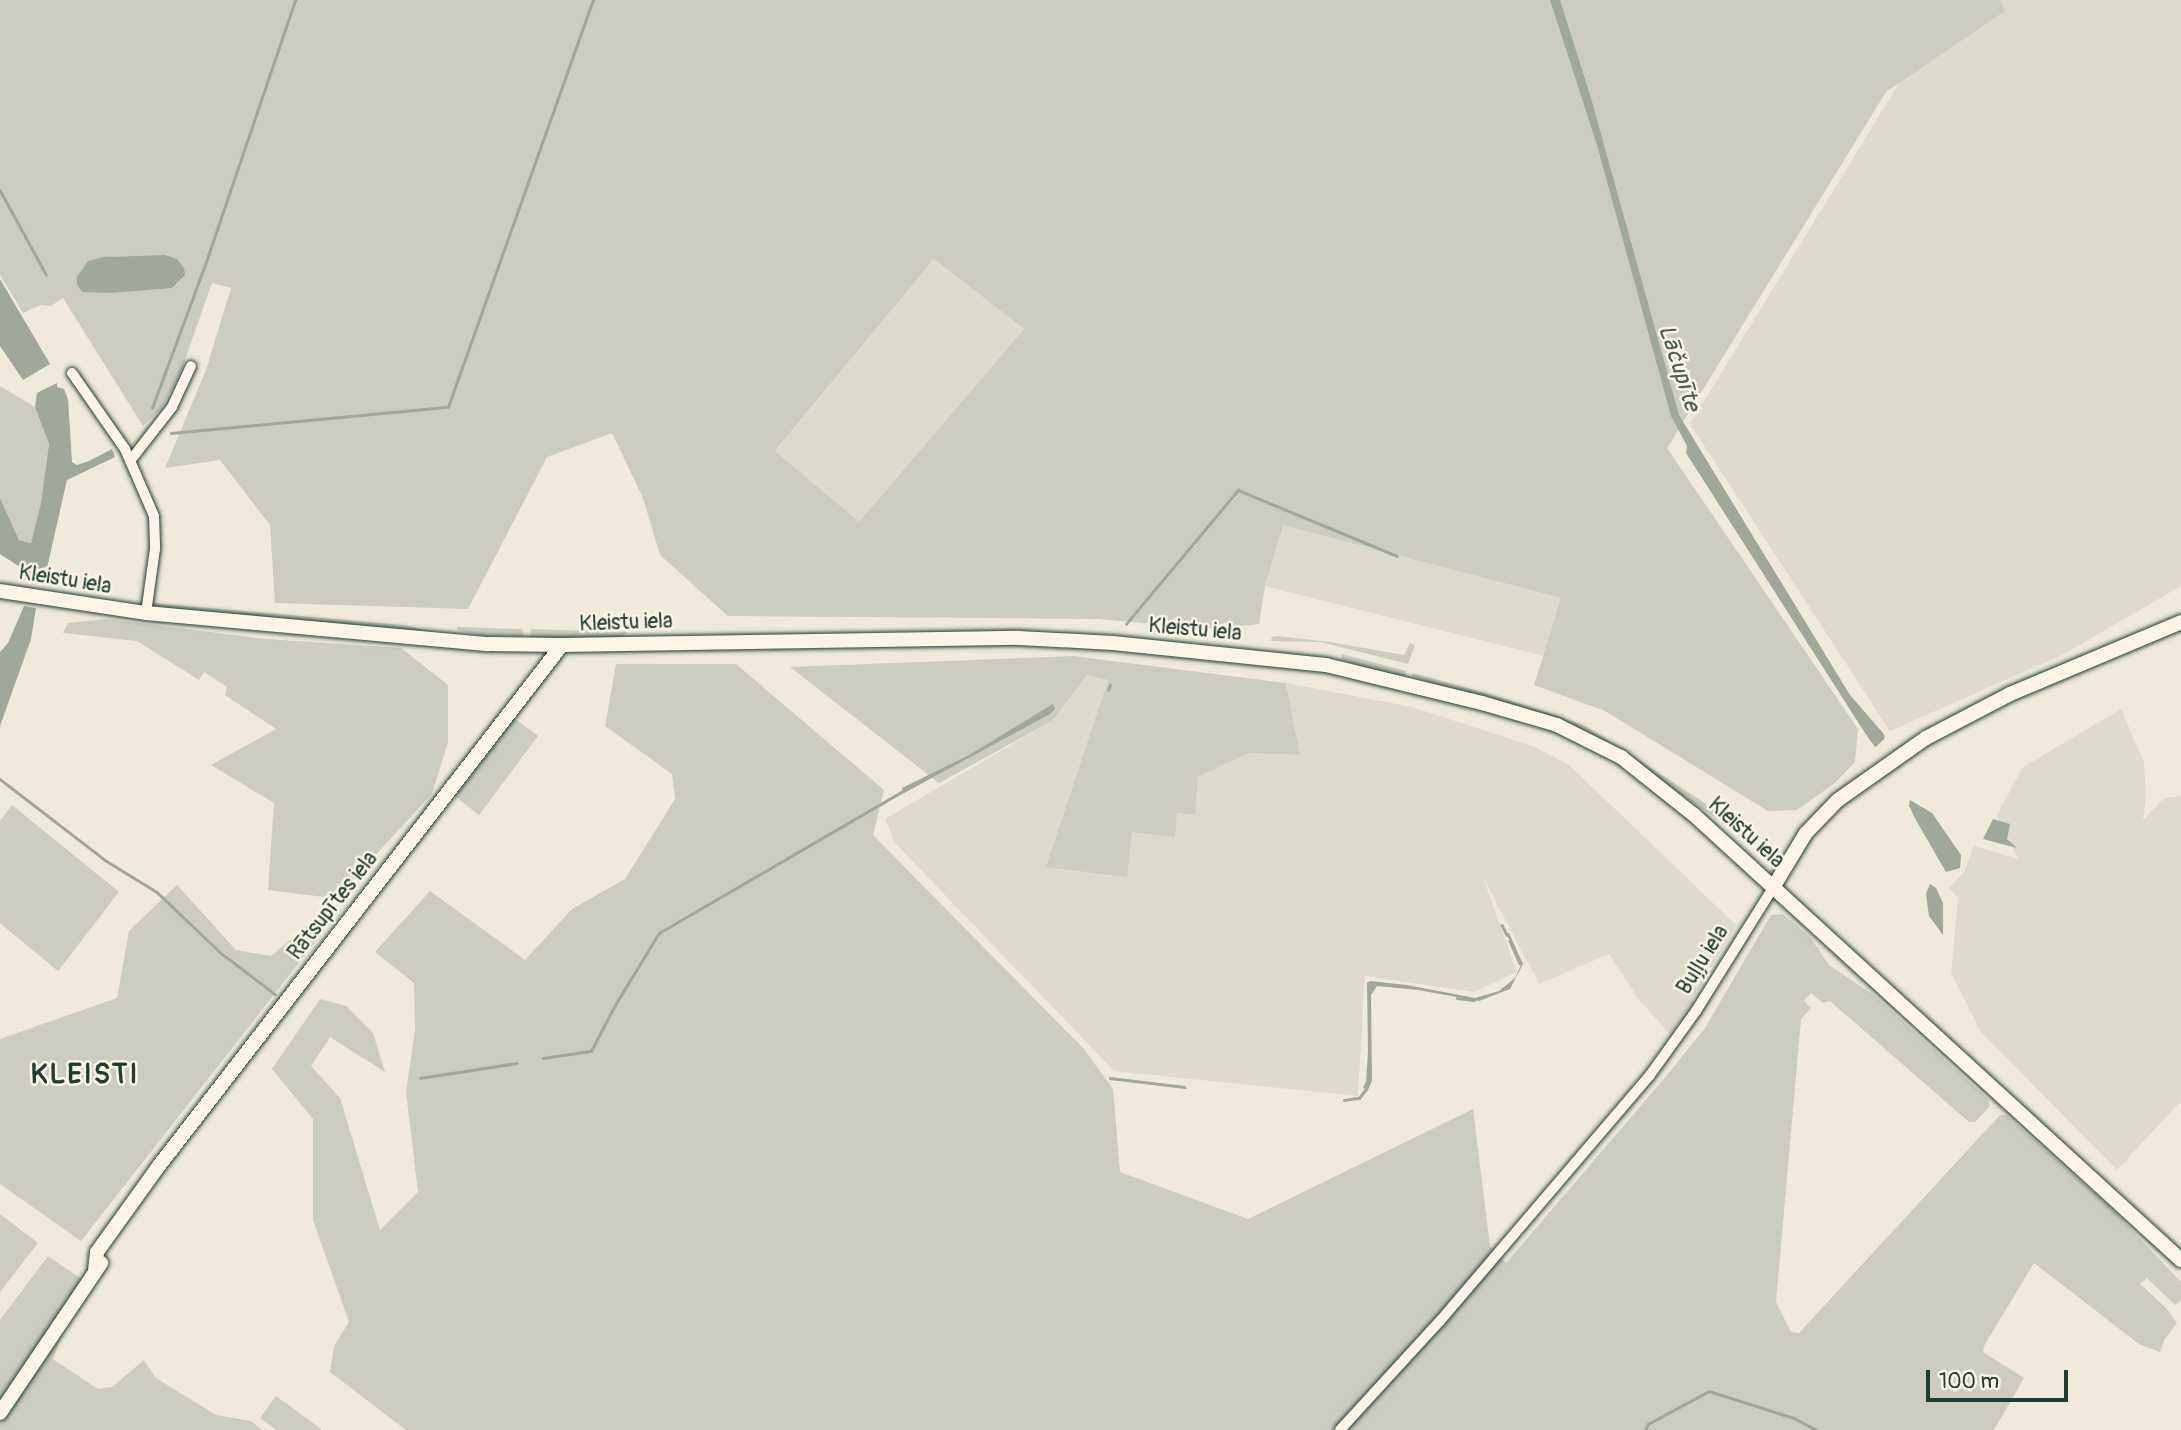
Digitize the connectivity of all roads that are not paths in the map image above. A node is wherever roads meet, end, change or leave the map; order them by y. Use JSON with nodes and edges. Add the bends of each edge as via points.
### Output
{"nodes":[{"id":1,"x":191,"y":366,"type":"dead end"},
{"id":2,"x":72,"y":373,"type":"dead end"},
{"id":3,"x":130,"y":461,"type":"junction"},
{"id":4,"x":0,"y":591,"type":"edge"},
{"id":5,"x":146,"y":613,"type":"junction"},
{"id":6,"x":2181,"y":622,"type":"edge"},
{"id":7,"x":562,"y":645,"type":"junction"},
{"id":8,"x":1774,"y":886,"type":"junction"},
{"id":9,"x":2181,"y":1260,"type":"edge"},
{"id":10,"x":0,"y":1413,"type":"edge"},
{"id":11,"x":1340,"y":1430,"type":"edge"}],
"edges":[{"from":1,"to":3,"type":"street","via":[[172,407]]},
{"from":2,"to":3,"type":"street"},
{"from":3,"to":5,"type":"street","via":[[153,516],[155,549]]},
{"from":4,"to":5,"type":"main road","name":"Kleistu iela"},
{"from":5,"to":7,"type":"main road","name":"Kleistu iela","via":[[424,639]]},
{"from":6,"to":8,"type":"main road","name":"Buļļu iela","via":[[2010,694],[1926,738],[1838,800],[1805,833]]},
{"from":7,"to":8,"type":"main road","name":"Kleistu iela","via":[[1019,638],[1339,667],[1557,725],[1598,744],[1667,791]]},
{"from":7,"to":10,"type":"main road","name":"Rātsupītes iela","via":[[139,1194],[97,1252],[95,1271]]},
{"from":8,"to":9,"type":"main road","name":"Kleistu iela"},
{"from":8,"to":11,"type":"street","name":"Buļļu iela","via":[[1650,1075],[1440,1321]]}]}
